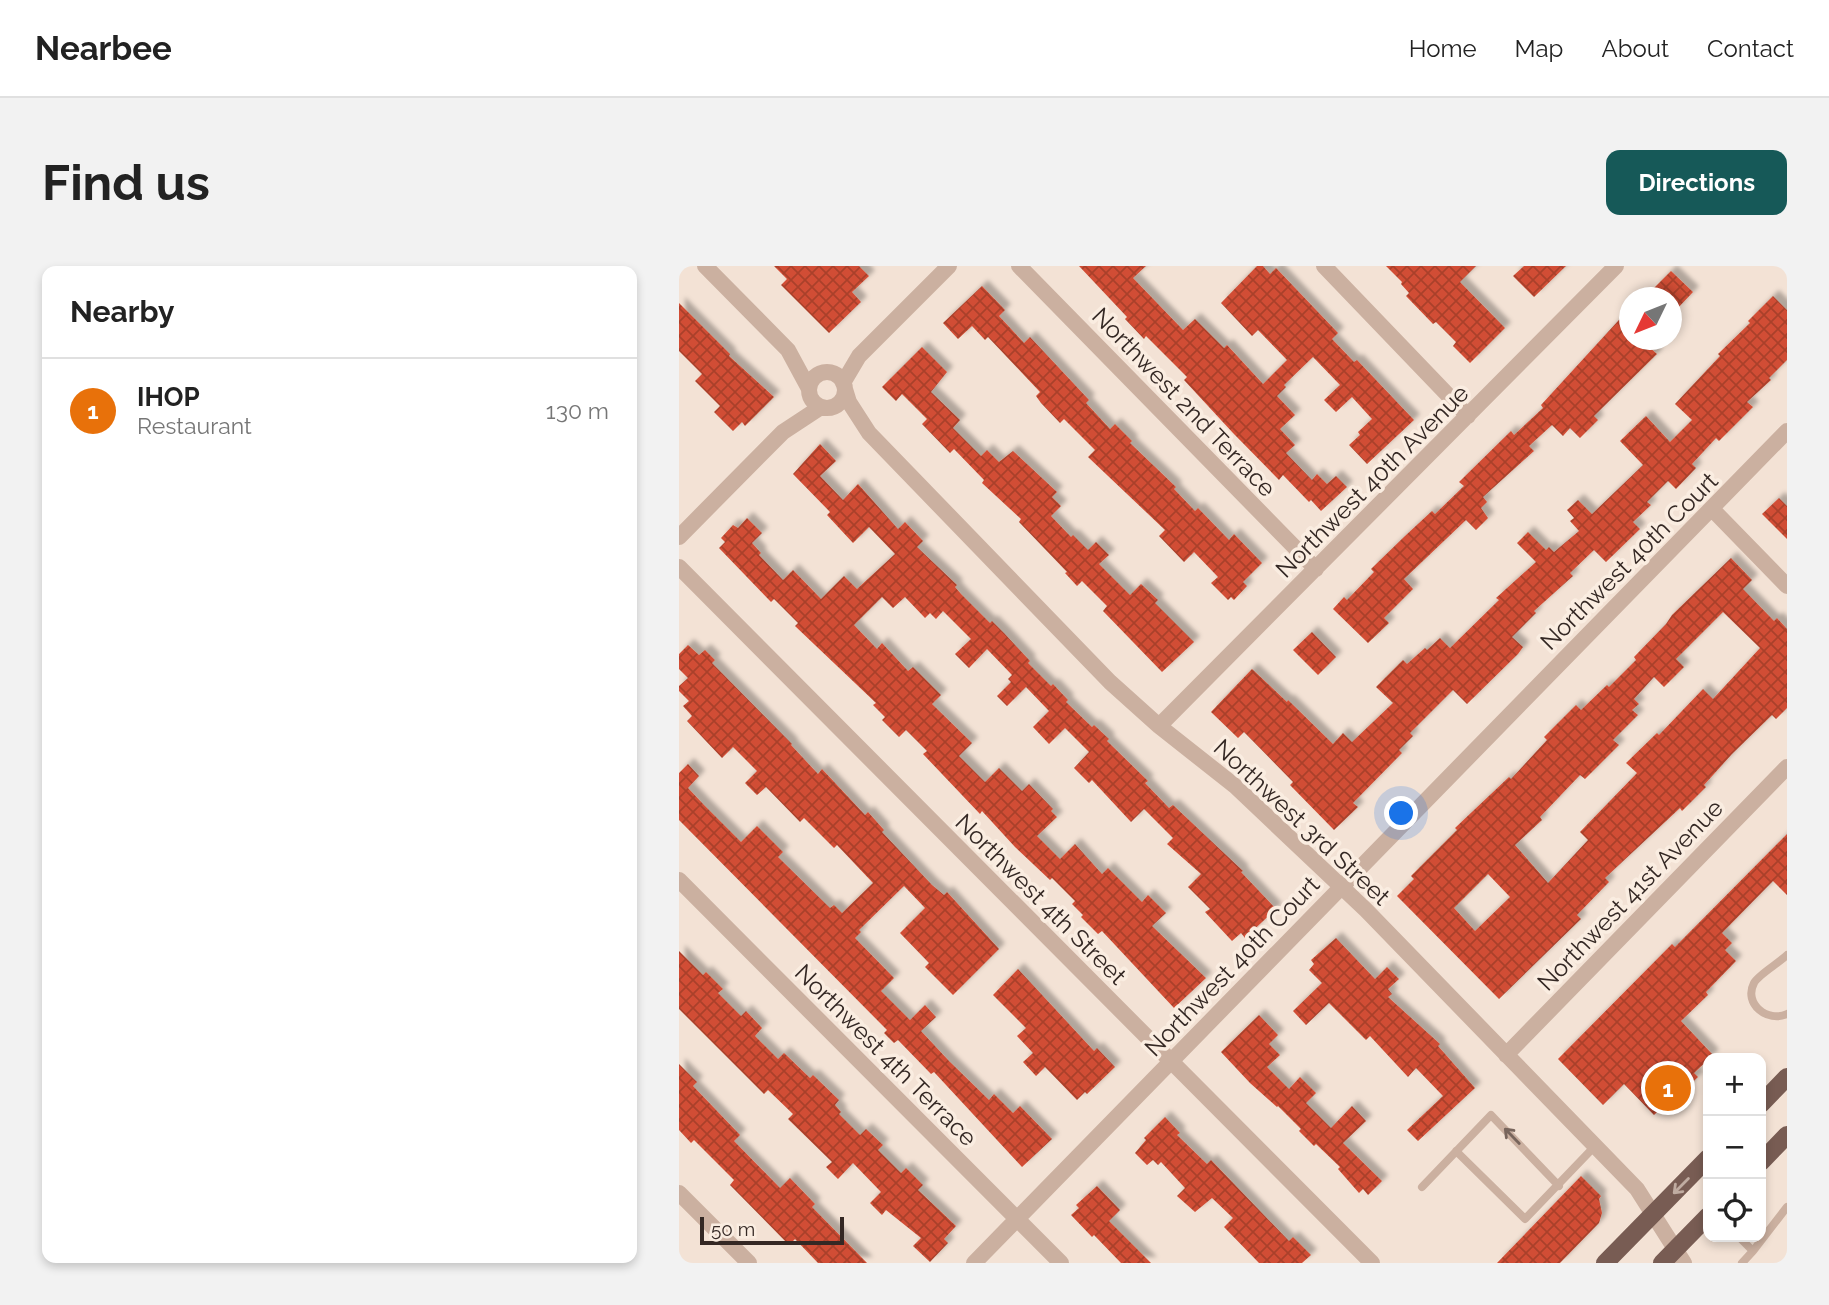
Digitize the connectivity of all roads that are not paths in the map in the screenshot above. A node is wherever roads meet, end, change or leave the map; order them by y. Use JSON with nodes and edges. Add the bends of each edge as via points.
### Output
{"nodes":[{"id":1,"x":705,"y":266,"type":"edge"},
{"id":2,"x":949,"y":266,"type":"edge"},
{"id":3,"x":1019,"y":266,"type":"edge"},
{"id":4,"x":1324,"y":266,"type":"edge"},
{"id":5,"x":1616,"y":266,"type":"edge"},
{"id":6,"x":788,"y":351,"type":"junction"},
{"id":7,"x":859,"y":356,"type":"junction"},
{"id":8,"x":826,"y":372,"type":"junction"},
{"id":9,"x":844,"y":386,"type":"junction"},
{"id":10,"x":809,"y":390,"type":"junction"},
{"id":11,"x":825,"y":408,"type":"junction"},
{"id":12,"x":1468,"y":416,"type":"junction"},
{"id":13,"x":1787,"y":431,"type":"edge"},
{"id":14,"x":783,"y":432,"type":"junction"},
{"id":15,"x":869,"y":433,"type":"junction"},
{"id":16,"x":1712,"y":509,"type":"junction"},
{"id":17,"x":679,"y":537,"type":"edge"},
{"id":18,"x":679,"y":567,"type":"edge"},
{"id":19,"x":1316,"y":569,"type":"junction"},
{"id":20,"x":1787,"y":586,"type":"edge"},
{"id":21,"x":1159,"y":726,"type":"junction"},
{"id":22,"x":1787,"y":767,"type":"edge"},
{"id":23,"x":679,"y":880,"type":"edge"},
{"id":24,"x":1341,"y":887,"type":"junction"},
{"id":25,"x":1787,"y":955,"type":"edge"},
{"id":26,"x":1787,"y":1014,"type":"edge"},
{"id":27,"x":1506,"y":1055,"type":"junction"},
{"id":28,"x":1171,"y":1061,"type":"junction"},
{"id":29,"x":1787,"y":1077,"type":"edge"},
{"id":30,"x":1766,"y":1099,"type":"edge"},
{"id":31,"x":1787,"y":1135,"type":"edge"},
{"id":32,"x":1595,"y":1146,"type":"junction"},
{"id":33,"x":1456,"y":1151,"type":"junction"},
{"id":34,"x":1766,"y":1157,"type":"edge"},
{"id":35,"x":1703,"y":1163,"type":"edge"},
{"id":36,"x":1559,"y":1186,"type":"junction"},
{"id":37,"x":1422,"y":1187,"type":"dead end"},
{"id":38,"x":679,"y":1193,"type":"edge"},
{"id":39,"x":1787,"y":1207,"type":"edge"},
{"id":40,"x":1653,"y":1214,"type":"junction"},
{"id":41,"x":1017,"y":1219,"type":"junction"},
{"id":42,"x":1703,"y":1223,"type":"edge"},
{"id":43,"x":1744,"y":1242,"type":"edge"},
{"id":44,"x":1753,"y":1251,"type":"junction"},
{"id":45,"x":1680,"y":1256,"type":"edge"},
{"id":46,"x":749,"y":1263,"type":"edge"},
{"id":47,"x":974,"y":1263,"type":"edge"},
{"id":48,"x":1061,"y":1263,"type":"edge"},
{"id":49,"x":1372,"y":1263,"type":"edge"},
{"id":50,"x":1605,"y":1263,"type":"edge"},
{"id":51,"x":1662,"y":1263,"type":"edge"},
{"id":52,"x":1742,"y":1263,"type":"edge"}],
"edges":[{"from":1,"to":6,"type":"street"},
{"from":2,"to":7,"type":"street"},
{"from":3,"to":19,"type":"street","name":"Northwest 2nd Terrace"},
{"from":4,"to":12,"type":"street"},
{"from":5,"to":12,"type":"street","name":"Northwest 40th Avenue"},
{"from":6,"to":8,"type":"street"},
{"from":6,"to":10,"type":"street"},
{"from":7,"to":8,"type":"street"},
{"from":7,"to":9,"type":"street"},
{"from":8,"to":9,"type":"street","via":[[840,377]]},
{"from":8,"to":10,"type":"street","via":[[811,380]]},
{"from":9,"to":11,"type":"street","via":[[841,401]]},
{"from":9,"to":15,"type":"street","name":"Northwest 3rd Street"},
{"from":10,"to":11,"type":"street","via":[[814,404]]},
{"from":10,"to":14,"type":"street"},
{"from":11,"to":14,"type":"street"},
{"from":11,"to":15,"type":"street","name":"Northwest 3rd Street"},
{"from":12,"to":19,"type":"street","name":"Northwest 40th Avenue"},
{"from":13,"to":16,"type":"street","name":"Northwest 40th Court"},
{"from":14,"to":17,"type":"street"},
{"from":15,"to":21,"type":"street","name":"Northwest 3rd Street","via":[[1110,682]]},
{"from":16,"to":20,"type":"street"},
{"from":16,"to":24,"type":"street","name":"Northwest 40th Court"},
{"from":18,"to":28,"type":"street","name":"Northwest 4th Street"},
{"from":19,"to":21,"type":"street","name":"Northwest 40th Avenue"},
{"from":21,"to":24,"type":"street","name":"Northwest 3rd Street","via":[[1235,786]]},
{"from":22,"to":27,"type":"street","name":"Northwest 41st Avenue"},
{"from":23,"to":41,"type":"street","name":"Northwest 4th Terrace"},
{"from":24,"to":27,"type":"street","name":"Northwest 3rd Street"},
{"from":24,"to":28,"type":"street","name":"Northwest 40th Court"},
{"from":25,"to":26,"type":"lane","via":[[1754,981],[1751,990],[1752,999],[1769,1017]]},
{"from":27,"to":32,"type":"street","name":"Northwest 3rd Street"},
{"from":28,"to":41,"type":"street","name":"Northwest 40th Court"},
{"from":28,"to":49,"type":"street","name":"Northwest 4th Street"},
{"from":29,"to":30,"type":"main road"},
{"from":31,"to":34,"type":"main road"},
{"from":32,"to":36,"type":"lane"},
{"from":32,"to":40,"type":"street","name":"Northwest 3rd Street","via":[[1637,1189]]},
{"from":33,"to":36,"type":"lane","via":[[1525,1219]]},
{"from":36,"to":33,"type":"lane","one_way":true,"via":[[1491,1115]]},
{"from":33,"to":37,"type":"lane"},
{"from":35,"to":40,"type":"main road","one_way":true},
{"from":38,"to":46,"type":"street"},
{"from":39,"to":44,"type":"lane"},
{"from":40,"to":45,"type":"street","name":"Northwest 3rd Street"},
{"from":40,"to":50,"type":"main road"},
{"from":41,"to":47,"type":"street","name":"Northwest 40th Court"},
{"from":41,"to":48,"type":"street","name":"Northwest 4th Terrace"},
{"from":42,"to":45,"type":"main road"},
{"from":43,"to":44,"type":"lane"},
{"from":44,"to":52,"type":"lane"},
{"from":45,"to":51,"type":"main road"}]}
